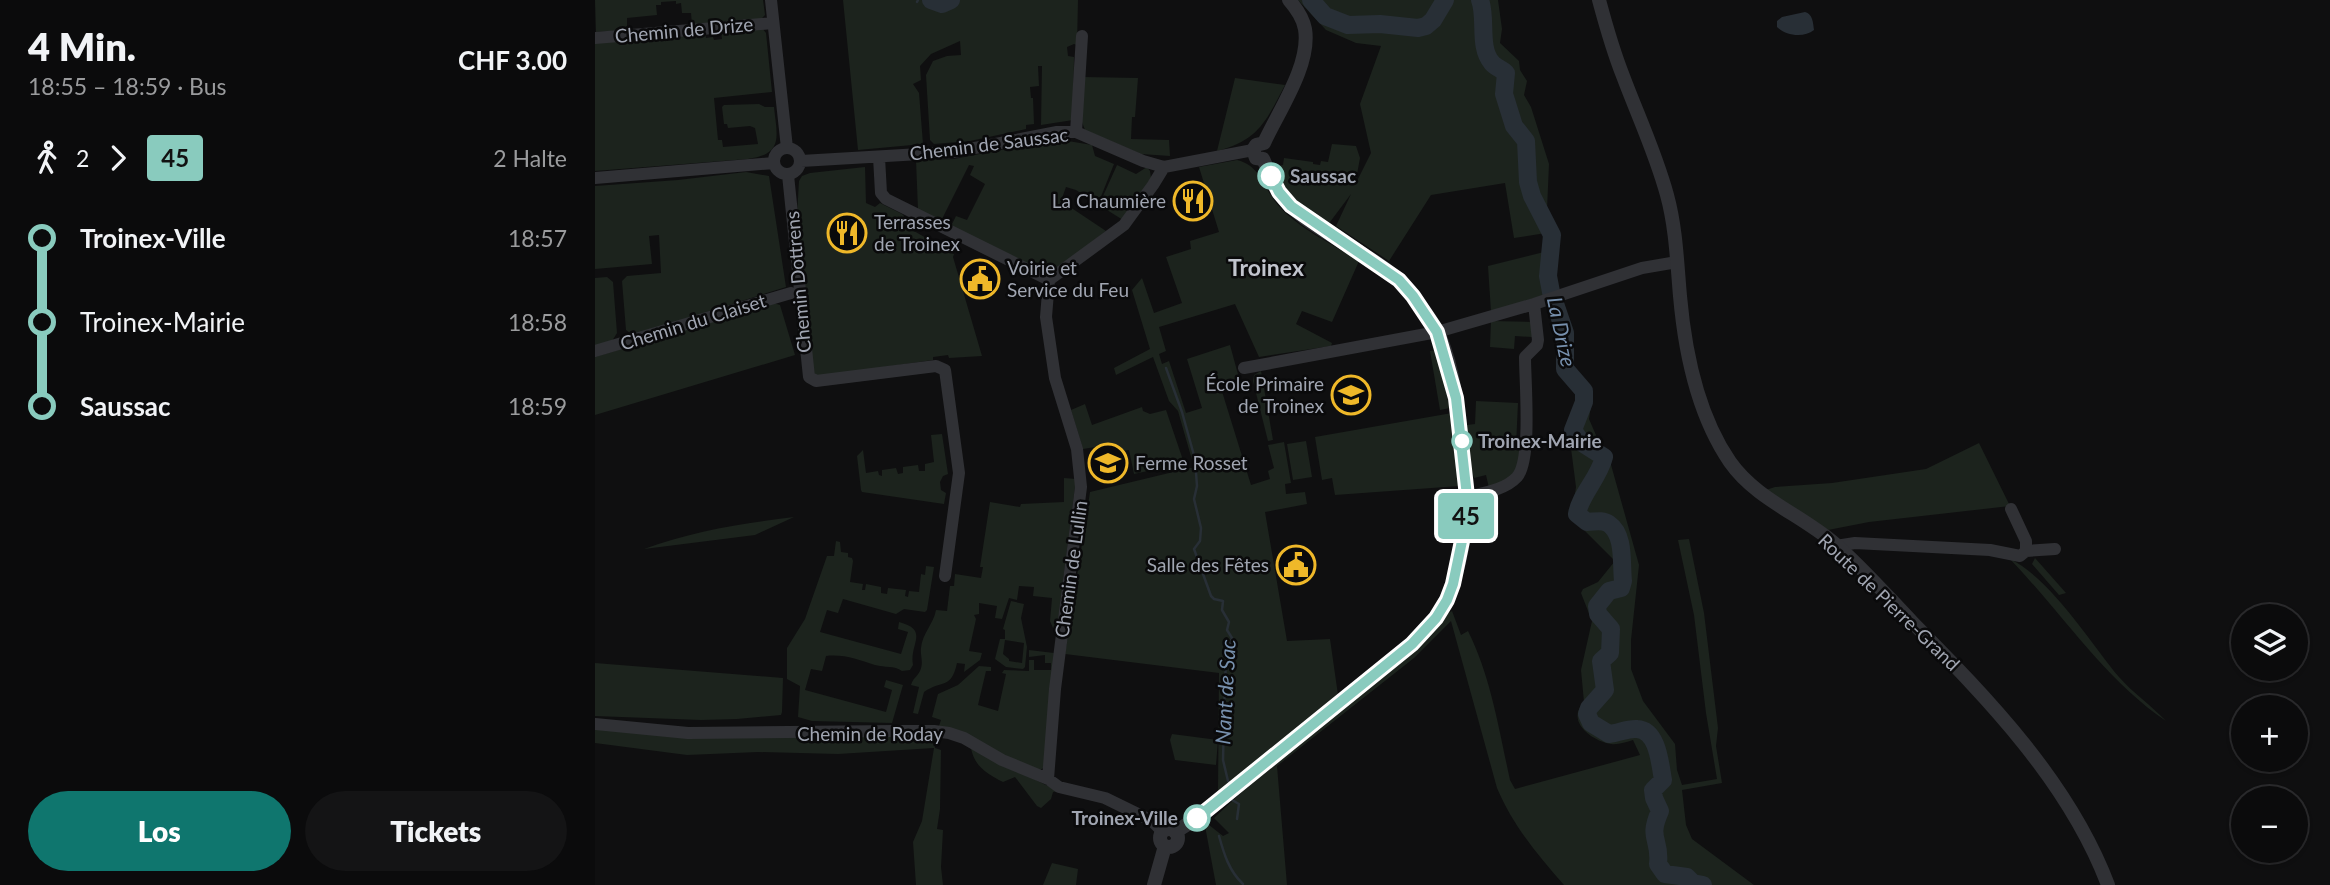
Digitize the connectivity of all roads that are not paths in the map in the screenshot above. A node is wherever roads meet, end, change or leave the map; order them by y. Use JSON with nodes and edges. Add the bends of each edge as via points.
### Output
{"nodes":[{"id":1,"x":771,"y":0,"type":"edge"},
{"id":2,"x":1289,"y":0,"type":"edge"},
{"id":3,"x":1599,"y":0,"type":"edge"},
{"id":4,"x":773,"y":23,"type":"junction"},
{"id":5,"x":1082,"y":36,"type":"dead end"},
{"id":6,"x":595,"y":38,"type":"edge"},
{"id":7,"x":1076,"y":132,"type":"junction"},
{"id":8,"x":787,"y":148,"type":"junction"},
{"id":9,"x":1260,"y":151,"type":"junction"},
{"id":10,"x":879,"y":157,"type":"junction"},
{"id":11,"x":801,"y":161,"type":"junction"},
{"id":12,"x":774,"y":163,"type":"junction"},
{"id":13,"x":1164,"y":167,"type":"junction"},
{"id":14,"x":787,"y":175,"type":"junction"},
{"id":15,"x":595,"y":178,"type":"edge"},
{"id":16,"x":1677,"y":262,"type":"junction"},
{"id":17,"x":1049,"y":280,"type":"junction"},
{"id":18,"x":791,"y":293,"type":"dead end"},
{"id":19,"x":1539,"y":303,"type":"junction"},
{"id":20,"x":1437,"y":332,"type":"junction"},
{"id":21,"x":595,"y":351,"type":"edge"},
{"id":22,"x":1244,"y":368,"type":"dead end"},
{"id":23,"x":1467,"y":496,"type":"junction"},
{"id":24,"x":2011,"y":509,"type":"dead end"},
{"id":25,"x":1836,"y":545,"type":"junction"},
{"id":26,"x":2055,"y":550,"type":"dead end"},
{"id":27,"x":2023,"y":553,"type":"junction"},
{"id":28,"x":945,"y":576,"type":"dead end"},
{"id":29,"x":595,"y":724,"type":"edge"},
{"id":30,"x":1048,"y":779,"type":"junction"},
{"id":31,"x":1168,"y":837,"type":"junction"},
{"id":32,"x":1154,"y":885,"type":"edge"},
{"id":33,"x":2108,"y":885,"type":"edge"}],
"edges":[{"from":1,"to":4,"type":"street"},
{"from":2,"to":9,"type":"street","via":[[1304,24],[1304,47],[1293,83]]},
{"from":3,"to":16,"type":"street","name":"Route de Pierre-Grand","via":[[1622,75],[1658,162]]},
{"from":4,"to":6,"type":"street","name":"Chemin de Drize"},
{"from":4,"to":8,"type":"street"},
{"from":5,"to":7,"type":"street"},
{"from":7,"to":10,"type":"street","name":"Chemin de Saussac","via":[[1038,134],[954,152]]},
{"from":7,"to":13,"type":"street","name":"Chemin de Saussac"},
{"from":8,"to":11,"type":"street","via":[[798,153]]},
{"from":8,"to":12,"type":"street","via":[[777,152]]},
{"from":9,"to":13,"type":"street","name":"Chemin de Saussac"},
{"from":9,"to":20,"type":"street","via":[[1279,192],[1291,206],[1392,274]]},
{"from":10,"to":11,"type":"street","name":"Chemin de Saussac"},
{"from":10,"to":17,"type":"street","via":[[881,192],[886,199]]},
{"from":11,"to":14,"type":"street","via":[[797,171]]},
{"from":12,"to":14,"type":"street"},
{"from":12,"to":15,"type":"street"},
{"from":13,"to":17,"type":"street","via":[[1123,225]]},
{"from":14,"to":28,"type":"street","name":"Chemin Dottrens","via":[[809,377],[816,381],[936,366],[945,370],[960,473]]},
{"from":16,"to":19,"type":"street","via":[[1642,268]]},
{"from":16,"to":25,"type":"street","name":"Route de Pierre-Grand","via":[[1688,356],[1704,411],[1720,444],[1753,488]]},
{"from":17,"to":30,"type":"street","name":"Chemin de Lullin","via":[[1046,317],[1055,378],[1077,449],[1081,487]]},
{"from":18,"to":21,"type":"street","name":"Chemin du Claiset"},
{"from":19,"to":20,"type":"street"},
{"from":19,"to":23,"type":"street","via":[[1537,345],[1525,357],[1526,441],[1520,474],[1492,491]]},
{"from":20,"to":22,"type":"street"},
{"from":20,"to":23,"type":"street","via":[[1456,398]]},
{"from":23,"to":31,"type":"street","via":[[1453,584],[1429,627],[1202,815]]},
{"from":24,"to":27,"type":"street","via":[[2026,541]]},
{"from":25,"to":27,"type":"street"},
{"from":25,"to":33,"type":"street","name":"Route de Pierre-Grand","via":[[1967,677],[2014,733],[2079,825]]},
{"from":26,"to":27,"type":"street"},
{"from":29,"to":30,"type":"street","name":"Chemin de Roday","via":[[688,733],[934,731],[964,738]]},
{"from":30,"to":31,"type":"street","name":"Chemin de Roday","via":[[1070,791],[1105,798],[1152,821]]},
{"from":31,"to":32,"type":"street"}]}
